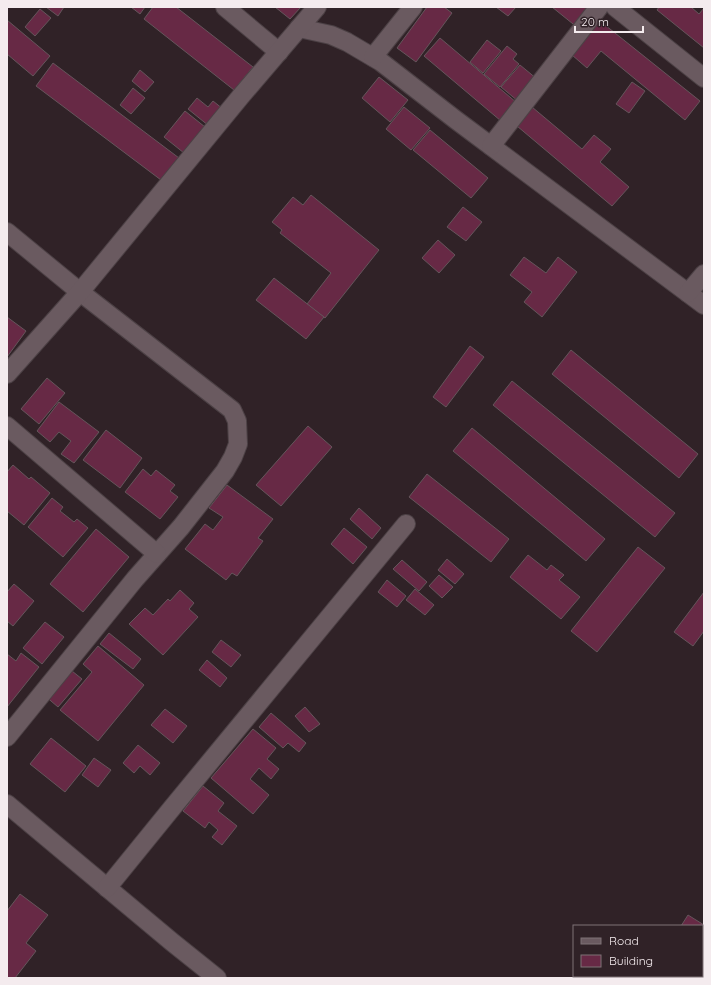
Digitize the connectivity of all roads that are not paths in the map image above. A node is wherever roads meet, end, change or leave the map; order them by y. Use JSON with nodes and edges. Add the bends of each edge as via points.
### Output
{"nodes":[{"id":1,"x":225,"y":7,"type":"edge"},
{"id":2,"x":317,"y":7,"type":"edge"},
{"id":3,"x":413,"y":7,"type":"edge"},
{"id":4,"x":599,"y":7,"type":"edge"},
{"id":5,"x":615,"y":7,"type":"edge"},
{"id":6,"x":299,"y":28,"type":"junction"},
{"id":7,"x":279,"y":52,"type":"junction"},
{"id":8,"x":372,"y":57,"type":"junction"},
{"id":9,"x":704,"y":78,"type":"edge"},
{"id":10,"x":491,"y":146,"type":"junction"},
{"id":11,"x":7,"y":232,"type":"edge"},
{"id":12,"x":704,"y":274,"type":"edge"},
{"id":13,"x":80,"y":292,"type":"junction"},
{"id":14,"x":688,"y":293,"type":"junction"},
{"id":15,"x":704,"y":305,"type":"edge"},
{"id":16,"x":7,"y":374,"type":"edge"},
{"id":17,"x":7,"y":426,"type":"edge"},
{"id":18,"x":406,"y":524,"type":"dead end"},
{"id":19,"x":157,"y":554,"type":"junction"},
{"id":20,"x":7,"y":738,"type":"edge"},
{"id":21,"x":7,"y":804,"type":"edge"},
{"id":22,"x":107,"y":888,"type":"junction"},
{"id":23,"x":217,"y":978,"type":"edge"}],
"edges":[{"from":1,"to":7,"type":"street"},
{"from":2,"to":6,"type":"street"},
{"from":3,"to":8,"type":"street"},
{"from":4,"to":10,"type":"street"},
{"from":5,"to":9,"type":"street"},
{"from":6,"to":7,"type":"street"},
{"from":6,"to":8,"type":"street","via":[[331,35]]},
{"from":7,"to":13,"type":"street"},
{"from":8,"to":10,"type":"street"},
{"from":10,"to":14,"type":"street"},
{"from":11,"to":13,"type":"street"},
{"from":12,"to":14,"type":"street"},
{"from":13,"to":16,"type":"street"},
{"from":13,"to":19,"type":"street","via":[[232,410],[237,421],[238,444],[225,471]]},
{"from":14,"to":15,"type":"street"},
{"from":17,"to":19,"type":"street"},
{"from":18,"to":22,"type":"street"},
{"from":19,"to":20,"type":"street"},
{"from":21,"to":22,"type":"street"},
{"from":22,"to":23,"type":"street"}]}
